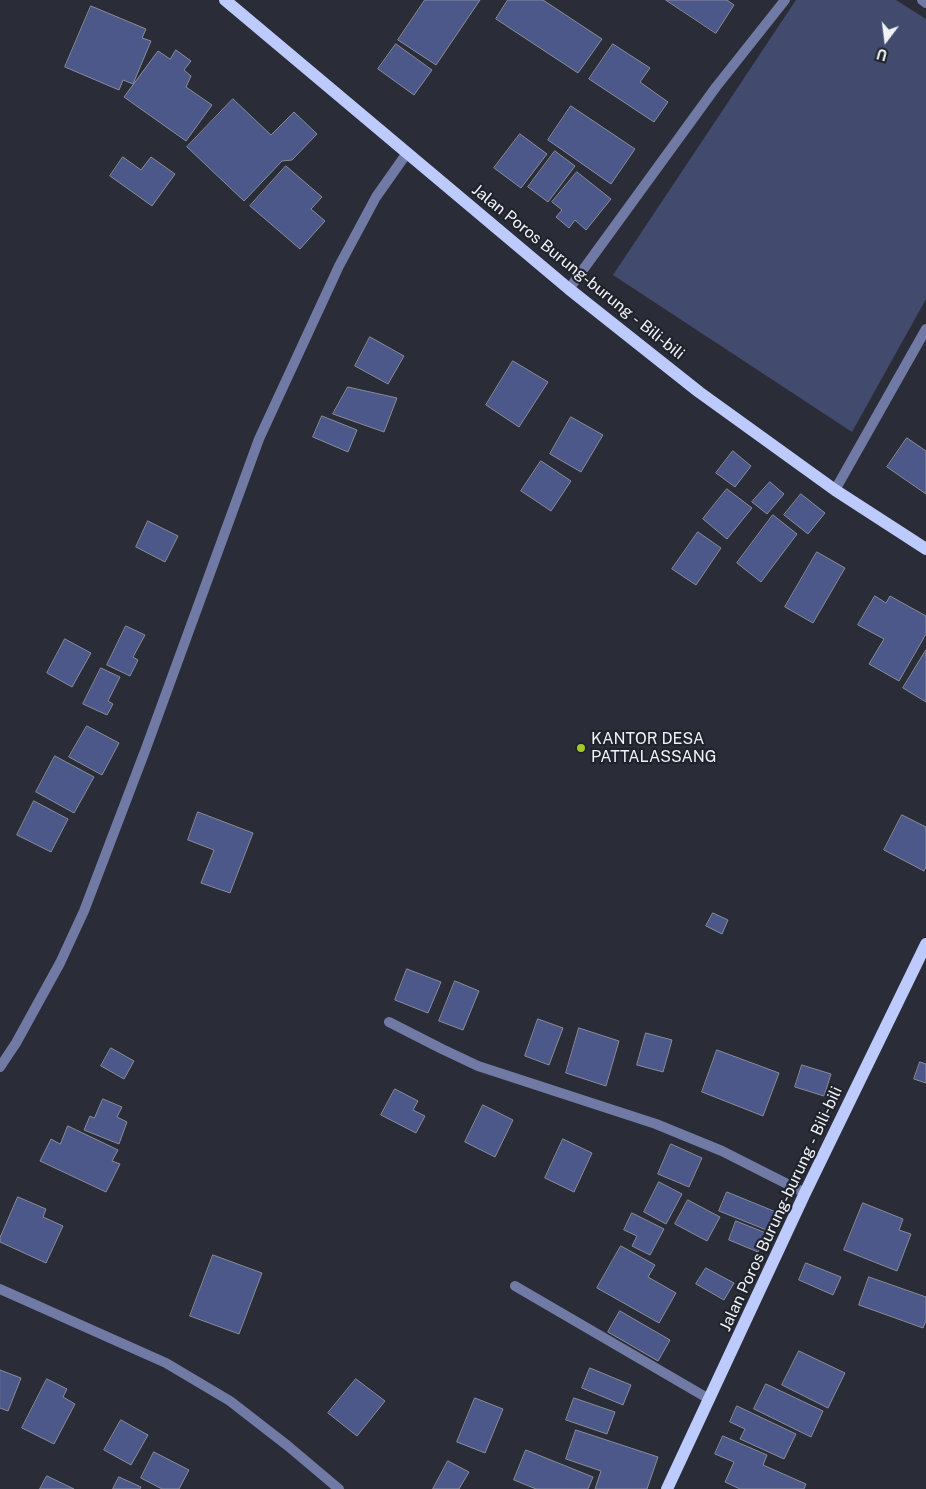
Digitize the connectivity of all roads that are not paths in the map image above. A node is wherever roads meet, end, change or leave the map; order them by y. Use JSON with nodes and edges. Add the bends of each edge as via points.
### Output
{"nodes":[{"id":1,"x":225,"y":0,"type":"edge"},
{"id":2,"x":784,"y":0,"type":"edge"},
{"id":3,"x":922,"y":0,"type":"edge"},
{"id":4,"x":926,"y":2,"type":"edge"},
{"id":5,"x":407,"y":153,"type":"junction"},
{"id":6,"x":570,"y":289,"type":"junction"},
{"id":7,"x":926,"y":329,"type":"edge"},
{"id":8,"x":834,"y":490,"type":"junction"},
{"id":9,"x":926,"y":549,"type":"edge"},
{"id":10,"x":926,"y":944,"type":"edge"},
{"id":11,"x":389,"y":1022,"type":"dead end"},
{"id":12,"x":0,"y":1067,"type":"edge"},
{"id":13,"x":805,"y":1193,"type":"junction"},
{"id":14,"x":515,"y":1286,"type":"dead end"},
{"id":15,"x":0,"y":1289,"type":"edge"},
{"id":16,"x":709,"y":1399,"type":"junction"},
{"id":17,"x":339,"y":1489,"type":"edge"},
{"id":18,"x":667,"y":1489,"type":"edge"}],
"edges":[{"from":1,"to":5,"type":"main road","name":"Jalan Poros Burung-burung - Bili-bili"},
{"from":2,"to":6,"type":"street","via":[[716,87]]},
{"from":3,"to":4,"type":"street"},
{"from":5,"to":6,"type":"main road","name":"Jalan Poros Burung-burung - Bili-bili"},
{"from":5,"to":12,"type":"street","via":[[376,197],[339,266],[259,439],[146,751],[84,911],[60,962]]},
{"from":6,"to":8,"type":"main road","name":"Jalan Poros Burung-burung - Bili-bili","via":[[699,392]]},
{"from":7,"to":8,"type":"street"},
{"from":8,"to":9,"type":"main road","name":"Jalan Poros Burung-burung - Bili-bili"},
{"from":10,"to":13,"type":"main road","name":"Jalan Poros Burung-burung - Bili-bili"},
{"from":11,"to":13,"type":"street","via":[[478,1066],[664,1127]]},
{"from":13,"to":16,"type":"main road","name":"Jalan Poros Burung-burung - Bili-bili"},
{"from":14,"to":16,"type":"street"},
{"from":15,"to":17,"type":"street","via":[[166,1363],[230,1401]]},
{"from":16,"to":18,"type":"main road","name":"Jalan Poros Burung-burung - Bili-bili"}]}
